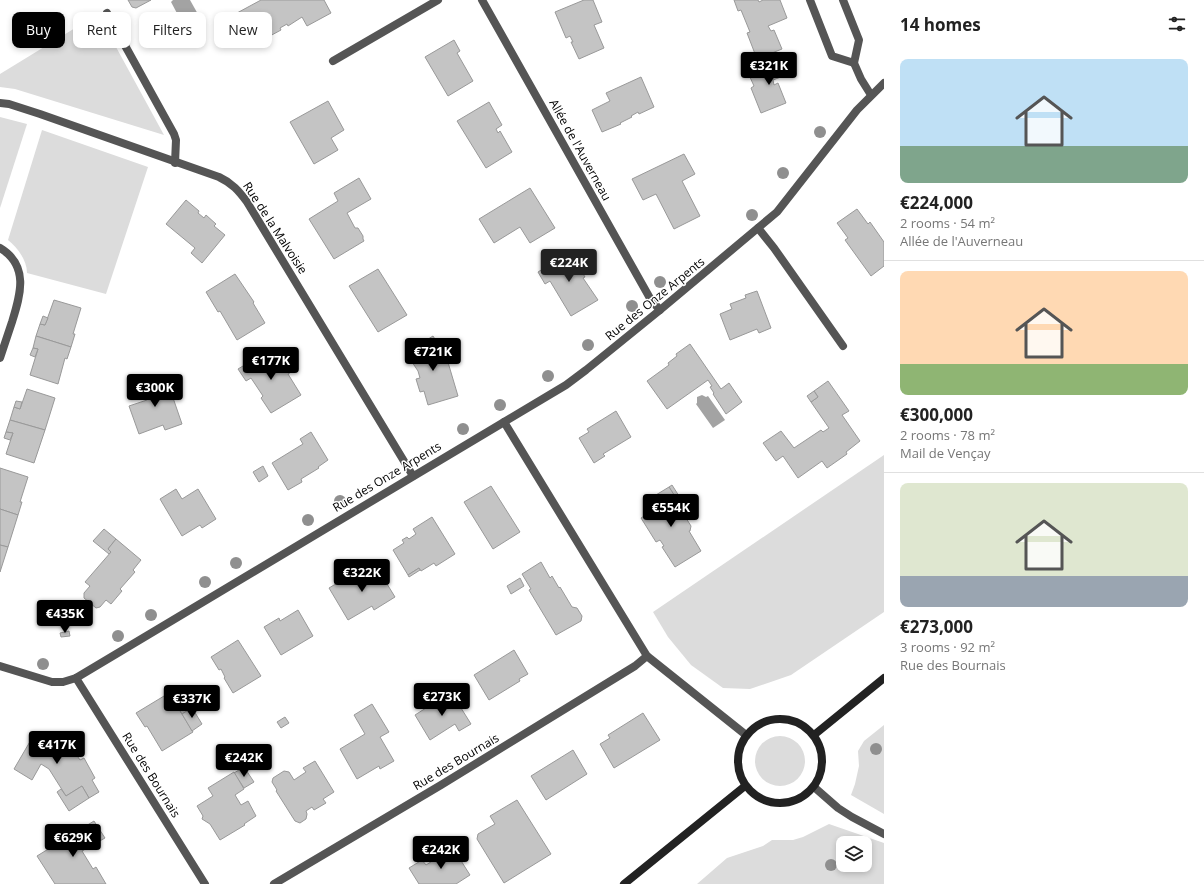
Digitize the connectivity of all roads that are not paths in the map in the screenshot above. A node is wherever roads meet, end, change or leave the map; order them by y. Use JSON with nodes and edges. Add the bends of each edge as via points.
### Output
{"nodes":[{"id":1,"x":438,"y":0,"type":"edge"},
{"id":2,"x":482,"y":0,"type":"edge"},
{"id":3,"x":810,"y":0,"type":"edge"},
{"id":4,"x":843,"y":0,"type":"edge"},
{"id":5,"x":126,"y":48,"type":"edge"},
{"id":6,"x":334,"y":61,"type":"dead end"},
{"id":7,"x":854,"y":63,"type":"junction"},
{"id":8,"x":884,"y":83,"type":"edge"},
{"id":9,"x":871,"y":95,"type":"junction"},
{"id":10,"x":0,"y":103,"type":"edge"},
{"id":11,"x":175,"y":163,"type":"junction"},
{"id":12,"x":758,"y":228,"type":"junction"},
{"id":13,"x":0,"y":248,"type":"edge"},
{"id":14,"x":660,"y":310,"type":"junction"},
{"id":15,"x":843,"y":346,"type":"dead end"},
{"id":16,"x":0,"y":358,"type":"edge"},
{"id":17,"x":504,"y":422,"type":"junction"},
{"id":18,"x":413,"y":476,"type":"junction"},
{"id":19,"x":648,"y":656,"type":"junction"},
{"id":20,"x":0,"y":666,"type":"edge"},
{"id":21,"x":76,"y":678,"type":"junction"},
{"id":22,"x":884,"y":678,"type":"edge"},
{"id":23,"x":746,"y":735,"type":"junction"},
{"id":24,"x":814,"y":735,"type":"junction"},
{"id":25,"x":745,"y":786,"type":"junction"},
{"id":26,"x":814,"y":787,"type":"junction"},
{"id":27,"x":884,"y":834,"type":"edge"},
{"id":28,"x":205,"y":884,"type":"edge"},
{"id":29,"x":274,"y":884,"type":"edge"},
{"id":30,"x":624,"y":884,"type":"edge"}],
"edges":[{"from":1,"to":6,"type":"street"},
{"from":2,"to":14,"type":"street","name":"Allée de l'Auverneau","via":[[651,300]]},
{"from":3,"to":7,"type":"street","via":[[832,56]]},
{"from":4,"to":7,"type":"street","via":[[859,40]]},
{"from":5,"to":11,"type":"street","via":[[174,134]]},
{"from":7,"to":9,"type":"street"},
{"from":8,"to":9,"type":"street","name":"Rue des Onze Arpents"},
{"from":9,"to":12,"type":"street","name":"Rue des Onze Arpents","via":[[787,201]]},
{"from":10,"to":11,"type":"street","name":"Rue de la Malvoisie","via":[[40,114]]},
{"from":11,"to":18,"type":"street","name":"Rue de la Malvoisie","via":[[228,181],[236,187]]},
{"from":12,"to":14,"type":"street","name":"Rue des Onze Arpents"},
{"from":12,"to":15,"type":"street"},
{"from":13,"to":16,"type":"street","via":[[14,260],[21,285]]},
{"from":14,"to":17,"type":"street","name":"Rue des Onze Arpents","via":[[571,381]]},
{"from":17,"to":18,"type":"street","name":"Rue des Onze Arpents"},
{"from":17,"to":19,"type":"street"},
{"from":18,"to":21,"type":"street","name":"Rue des Onze Arpents"},
{"from":19,"to":23,"type":"street"},
{"from":19,"to":29,"type":"street","name":"Rue des Bournais","via":[[441,785]]},
{"from":20,"to":21,"type":"street","name":"Rue des Onze Arpents","via":[[52,682]]},
{"from":21,"to":28,"type":"street","name":"Rue des Bournais"},
{"from":22,"to":24,"type":"street"},
{"from":23,"to":24,"type":"street","via":[[761,722],[780,718],[793,720],[805,726]]},
{"from":23,"to":25,"type":"street","via":[[739,747],[737,760]]},
{"from":24,"to":26,"type":"street","via":[[823,761]]},
{"from":25,"to":26,"type":"street","via":[[754,795],[779,804],[792,802]]},
{"from":25,"to":30,"type":"street"},
{"from":26,"to":27,"type":"street","via":[[842,811]]}]}
